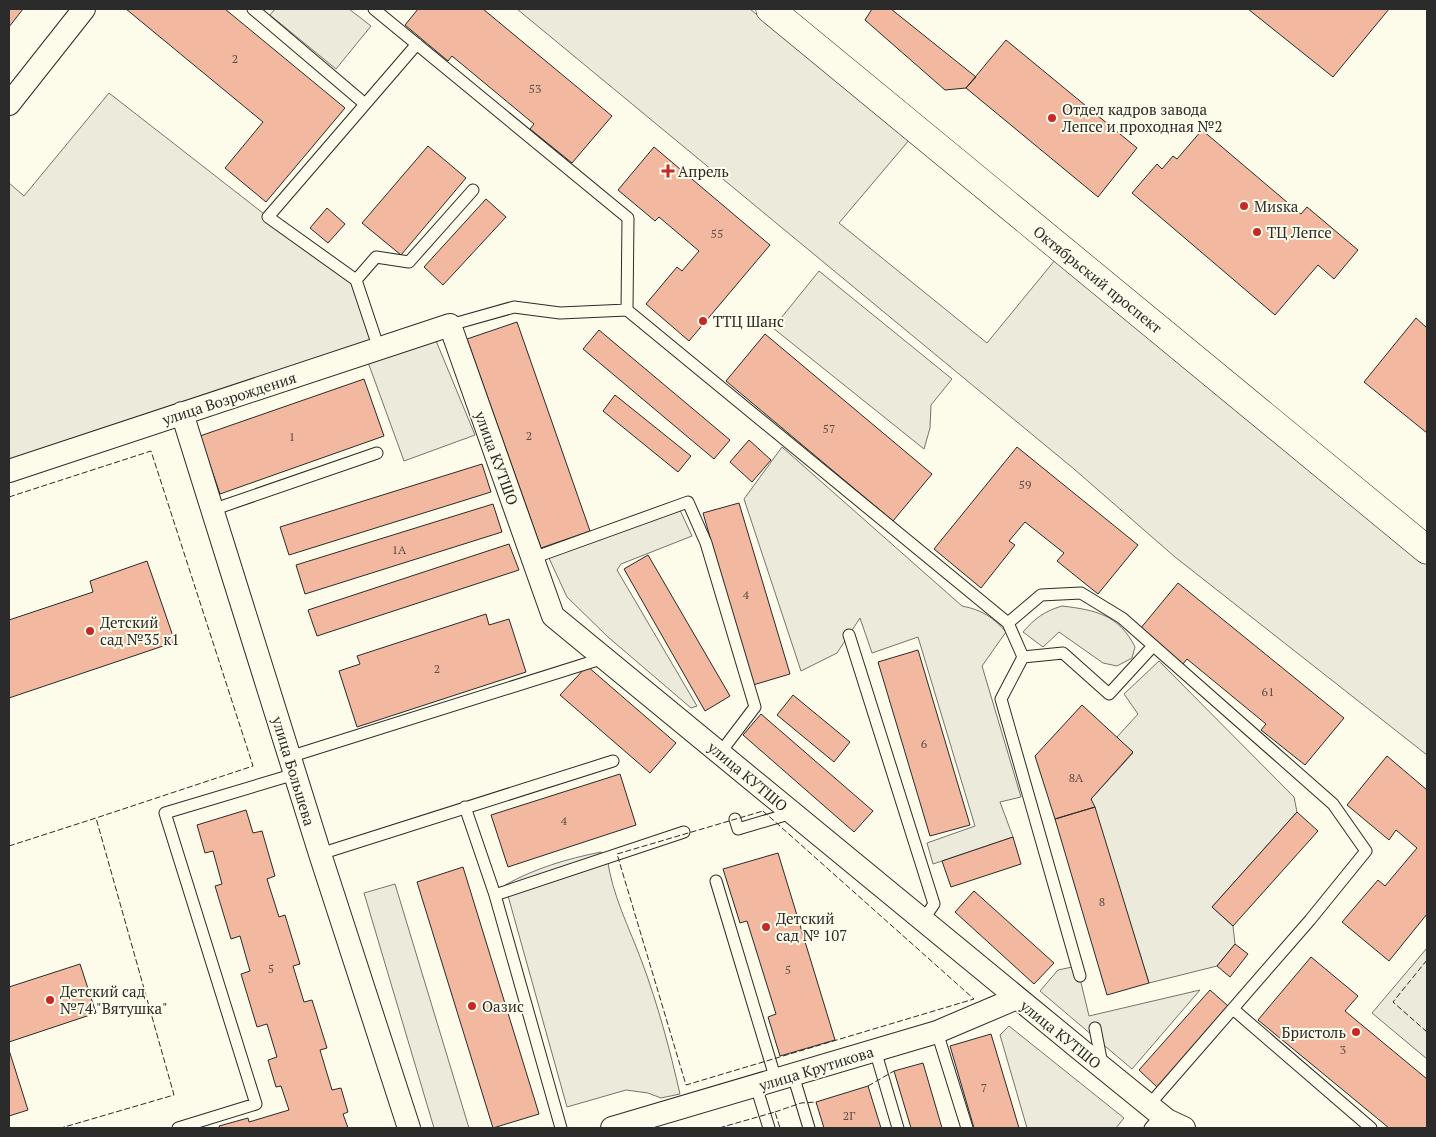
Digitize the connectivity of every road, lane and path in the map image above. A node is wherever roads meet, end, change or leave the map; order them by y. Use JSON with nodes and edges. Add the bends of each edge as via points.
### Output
{"nodes":[{"id":1,"x":84,"y":9,"type":"edge"},
{"id":2,"x":253,"y":9,"type":"edge"},
{"id":3,"x":374,"y":9,"type":"edge"},
{"id":4,"x":770,"y":9,"type":"edge"},
{"id":5,"x":417,"y":44,"type":"junction"},
{"id":6,"x":9,"y":104,"type":"edge"},
{"id":7,"x":365,"y":104,"type":"junction"},
{"id":8,"x":473,"y":190,"type":"dead end"},
{"id":9,"x":356,"y":280,"type":"junction"},
{"id":10,"x":627,"y":310,"type":"junction"},
{"id":11,"x":450,"y":325,"type":"junction"},
{"id":12,"x":378,"y":349,"type":"junction"},
{"id":13,"x":182,"y":414,"type":"junction"},
{"id":14,"x":377,"y":453,"type":"dead end"},
{"id":15,"x":9,"y":471,"type":"edge"},
{"id":16,"x":212,"y":510,"type":"junction"},
{"id":17,"x":1427,"y":550,"type":"edge"},
{"id":18,"x":533,"y":558,"type":"junction"},
{"id":19,"x":1008,"y":623,"type":"junction"},
{"id":20,"x":849,"y":635,"type":"dead end"},
{"id":21,"x":1153,"y":646,"type":"junction"},
{"id":22,"x":1023,"y":657,"type":"junction"},
{"id":23,"x":604,"y":658,"type":"junction"},
{"id":24,"x":720,"y":753,"type":"junction"},
{"id":25,"x":613,"y":761,"type":"dead end"},
{"id":26,"x":292,"y":765,"type":"junction"},
{"id":27,"x":465,"y":807,"type":"junction"},
{"id":28,"x":792,"y":813,"type":"junction"},
{"id":29,"x":735,"y":819,"type":"dead end"},
{"id":30,"x":684,"y":832,"type":"dead end"},
{"id":31,"x":320,"y":854,"type":"junction"},
{"id":32,"x":716,"y":881,"type":"dead end"},
{"id":33,"x":494,"y":895,"type":"junction"},
{"id":34,"x":923,"y":920,"type":"junction"},
{"id":35,"x":1080,"y":976,"type":"dead end"},
{"id":36,"x":1018,"y":998,"type":"junction"},
{"id":37,"x":1233,"y":1008,"type":"junction"},
{"id":38,"x":1095,"y":1028,"type":"dead end"},
{"id":39,"x":937,"y":1032,"type":"junction"},
{"id":40,"x":875,"y":1050,"type":"junction"},
{"id":41,"x":1103,"y":1068,"type":"junction"},
{"id":42,"x":775,"y":1080,"type":"junction"},
{"id":43,"x":1153,"y":1116,"type":"edge"},
{"id":44,"x":178,"y":1128,"type":"edge"},
{"id":45,"x":408,"y":1128,"type":"edge"},
{"id":46,"x":561,"y":1128,"type":"edge"},
{"id":47,"x":612,"y":1128,"type":"edge"},
{"id":48,"x":769,"y":1128,"type":"edge"},
{"id":49,"x":809,"y":1128,"type":"edge"},
{"id":50,"x":898,"y":1128,"type":"edge"},
{"id":51,"x":967,"y":1128,"type":"edge"},
{"id":52,"x":1184,"y":1128,"type":"edge"},
{"id":53,"x":1371,"y":1128,"type":"edge"}],
"edges":[{"from":1,"to":6,"type":"street"},
{"from":2,"to":7,"type":"lane"},
{"from":3,"to":5,"type":"lane"},
{"from":4,"to":17,"type":"main road","name":"Октябрьский проспект"},
{"from":5,"to":7,"type":"lane"},
{"from":5,"to":10,"type":"lane","via":[[628,218]]},
{"from":7,"to":9,"type":"lane","via":[[268,217]]},
{"from":8,"to":9,"type":"lane","via":[[409,262],[376,257]]},
{"from":9,"to":12,"type":"lane"},
{"from":10,"to":11,"type":"lane","via":[[560,313],[514,307]]},
{"from":10,"to":19,"type":"lane"},
{"from":11,"to":12,"type":"street","name":"улица Возрождения"},
{"from":11,"to":18,"type":"street","name":"улица КУТШО"},
{"from":12,"to":13,"type":"street","name":"улица Возрождения"},
{"from":13,"to":15,"type":"street","name":"улица Возрождения"},
{"from":13,"to":16,"type":"street","name":"улица Большева"},
{"from":14,"to":16,"type":"lane"},
{"from":16,"to":26,"type":"street","name":"улица Большева"},
{"from":18,"to":23,"type":"street","name":"улица КУТШО","via":[[554,616]]},
{"from":18,"to":24,"type":"lane","via":[[688,502],[706,543],[755,707]]},
{"from":19,"to":21,"type":"lane","via":[[1041,595],[1081,593],[1122,618]]},
{"from":19,"to":22,"type":"lane"},
{"from":20,"to":34,"type":"lane","via":[[934,904]]},
{"from":21,"to":22,"type":"lane","via":[[1109,694],[1063,653]]},
{"from":21,"to":37,"type":"lane","via":[[1333,804],[1366,851]]},
{"from":22,"to":35,"type":"lane","via":[[1001,699]]},
{"from":23,"to":24,"type":"street","name":"улица КУТШО"},
{"from":23,"to":26,"type":"lane"},
{"from":24,"to":28,"type":"street","name":"улица КУТШО"},
{"from":25,"to":27,"type":"lane"},
{"from":26,"to":31,"type":"street","name":"улица Большева"},
{"from":26,"to":44,"type":"lane","via":[[165,813],[256,1104]]},
{"from":27,"to":31,"type":"lane"},
{"from":27,"to":33,"type":"lane"},
{"from":28,"to":29,"type":"lane","via":[[738,829]]},
{"from":28,"to":34,"type":"street","name":"улица КУТШО"},
{"from":30,"to":33,"type":"lane"},
{"from":31,"to":45,"type":"street","name":"улица Большева"},
{"from":32,"to":42,"type":"lane"},
{"from":33,"to":46,"type":"lane"},
{"from":34,"to":36,"type":"street","name":"улица КУТШО"},
{"from":36,"to":39,"type":"street","name":"улица Крутикова"},
{"from":36,"to":41,"type":"street","name":"улица КУТШО"},
{"from":37,"to":43,"type":"lane"},
{"from":37,"to":53,"type":"lane"},
{"from":38,"to":41,"type":"lane"},
{"from":39,"to":40,"type":"street","name":"улица Крутикова"},
{"from":39,"to":51,"type":"lane"},
{"from":40,"to":42,"type":"street","name":"улица Крутикова"},
{"from":40,"to":50,"type":"lane"},
{"from":41,"to":43,"type":"street","name":"улица КУТШО"},
{"from":42,"to":47,"type":"street","name":"улица Крутикова"},
{"from":42,"to":48,"type":"lane"},
{"from":42,"to":49,"type":"lane"},
{"from":43,"to":52,"type":"street","name":"улица КУТШО"}]}
